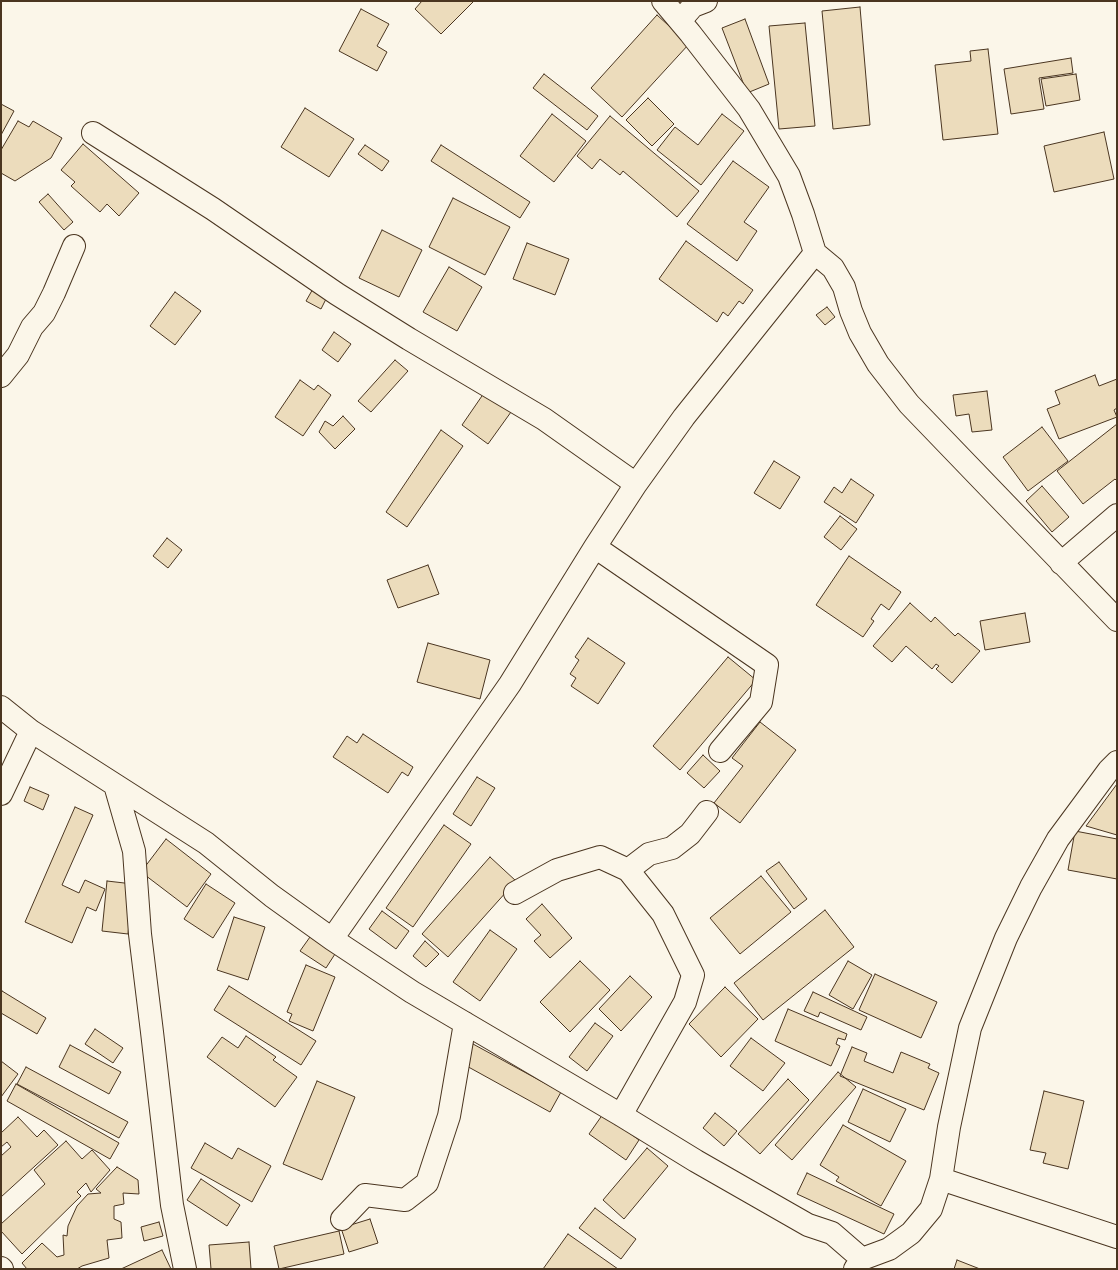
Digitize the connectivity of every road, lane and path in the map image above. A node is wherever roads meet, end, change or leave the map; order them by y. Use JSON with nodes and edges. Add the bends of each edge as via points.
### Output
{"nodes":[{"id":1,"x":663,"y":1,"type":"edge"},
{"id":2,"x":706,"y":1,"type":"edge"},
{"id":3,"x":680,"y":21,"type":"junction"},
{"id":4,"x":93,"y":133,"type":"dead end"},
{"id":5,"x":74,"y":246,"type":"dead end"},
{"id":6,"x":815,"y":253,"type":"junction"},
{"id":7,"x":1,"y":376,"type":"edge"},
{"id":8,"x":636,"y":484,"type":"junction"},
{"id":9,"x":1117,"y":515,"type":"edge"},
{"id":10,"x":595,"y":547,"type":"junction"},
{"id":11,"x":1061,"y":563,"type":"junction"},
{"id":12,"x":1117,"y":620,"type":"edge"},
{"id":13,"x":1,"y":707,"type":"edge"},
{"id":14,"x":31,"y":731,"type":"junction"},
{"id":15,"x":720,"y":751,"type":"dead end"},
{"id":16,"x":1117,"y":762,"type":"edge"},
{"id":17,"x":115,"y":785,"type":"junction"},
{"id":18,"x":1,"y":794,"type":"edge"},
{"id":19,"x":708,"y":812,"type":"dead end"},
{"id":20,"x":628,"y":870,"type":"junction"},
{"id":21,"x":515,"y":893,"type":"dead end"},
{"id":22,"x":332,"y":939,"type":"junction"},
{"id":23,"x":465,"y":1023,"type":"junction"},
{"id":24,"x":621,"y":1115,"type":"junction"},
{"id":25,"x":941,"y":1179,"type":"junction"},
{"id":26,"x":342,"y":1219,"type":"dead end"},
{"id":27,"x":1117,"y":1237,"type":"edge"},
{"id":28,"x":858,"y":1264,"type":"edge"},
{"id":29,"x":185,"y":1269,"type":"edge"}],
"edges":[{"from":1,"to":3,"type":"street"},
{"from":2,"to":3,"type":"street","via":[[693,6]]},
{"from":3,"to":6,"type":"street","via":[[749,109],[789,176]]},
{"from":4,"to":8,"type":"street","via":[[213,209],[337,294],[544,419]]},
{"from":5,"to":7,"type":"street","via":[[44,313],[32,328],[18,355]]},
{"from":6,"to":8,"type":"street","via":[[684,417]]},
{"from":6,"to":11,"type":"street","via":[[833,268],[844,287],[860,333],[878,364],[909,404]]},
{"from":8,"to":10,"type":"street"},
{"from":9,"to":11,"type":"street"},
{"from":10,"to":15,"type":"street","via":[[766,665],[760,702]]},
{"from":10,"to":22,"type":"street","via":[[510,684]]},
{"from":11,"to":12,"type":"street"},
{"from":13,"to":14,"type":"street"},
{"from":14,"to":17,"type":"street"},
{"from":14,"to":18,"type":"street"},
{"from":16,"to":25,"type":"street","via":[[1058,839],[1006,938],[970,1028]]},
{"from":17,"to":22,"type":"street","via":[[206,843],[272,896]]},
{"from":17,"to":29,"type":"street","via":[[134,851],[140,934],[172,1205]]},
{"from":19,"to":20,"type":"street","via":[[690,834],[672,848],[649,854]]},
{"from":20,"to":21,"type":"street","via":[[600,857],[557,870]]},
{"from":20,"to":24,"type":"street","via":[[664,914],[693,974],[685,1002]]},
{"from":22,"to":23,"type":"street","via":[[412,992]]},
{"from":23,"to":24,"type":"street"},
{"from":23,"to":26,"type":"street","via":[[449,1116],[427,1183],[405,1200],[364,1195]]},
{"from":24,"to":28,"type":"street","via":[[808,1225],[832,1233]]},
{"from":25,"to":27,"type":"street"},
{"from":25,"to":28,"type":"street","via":[[931,1209],[911,1233],[889,1249]]}]}
